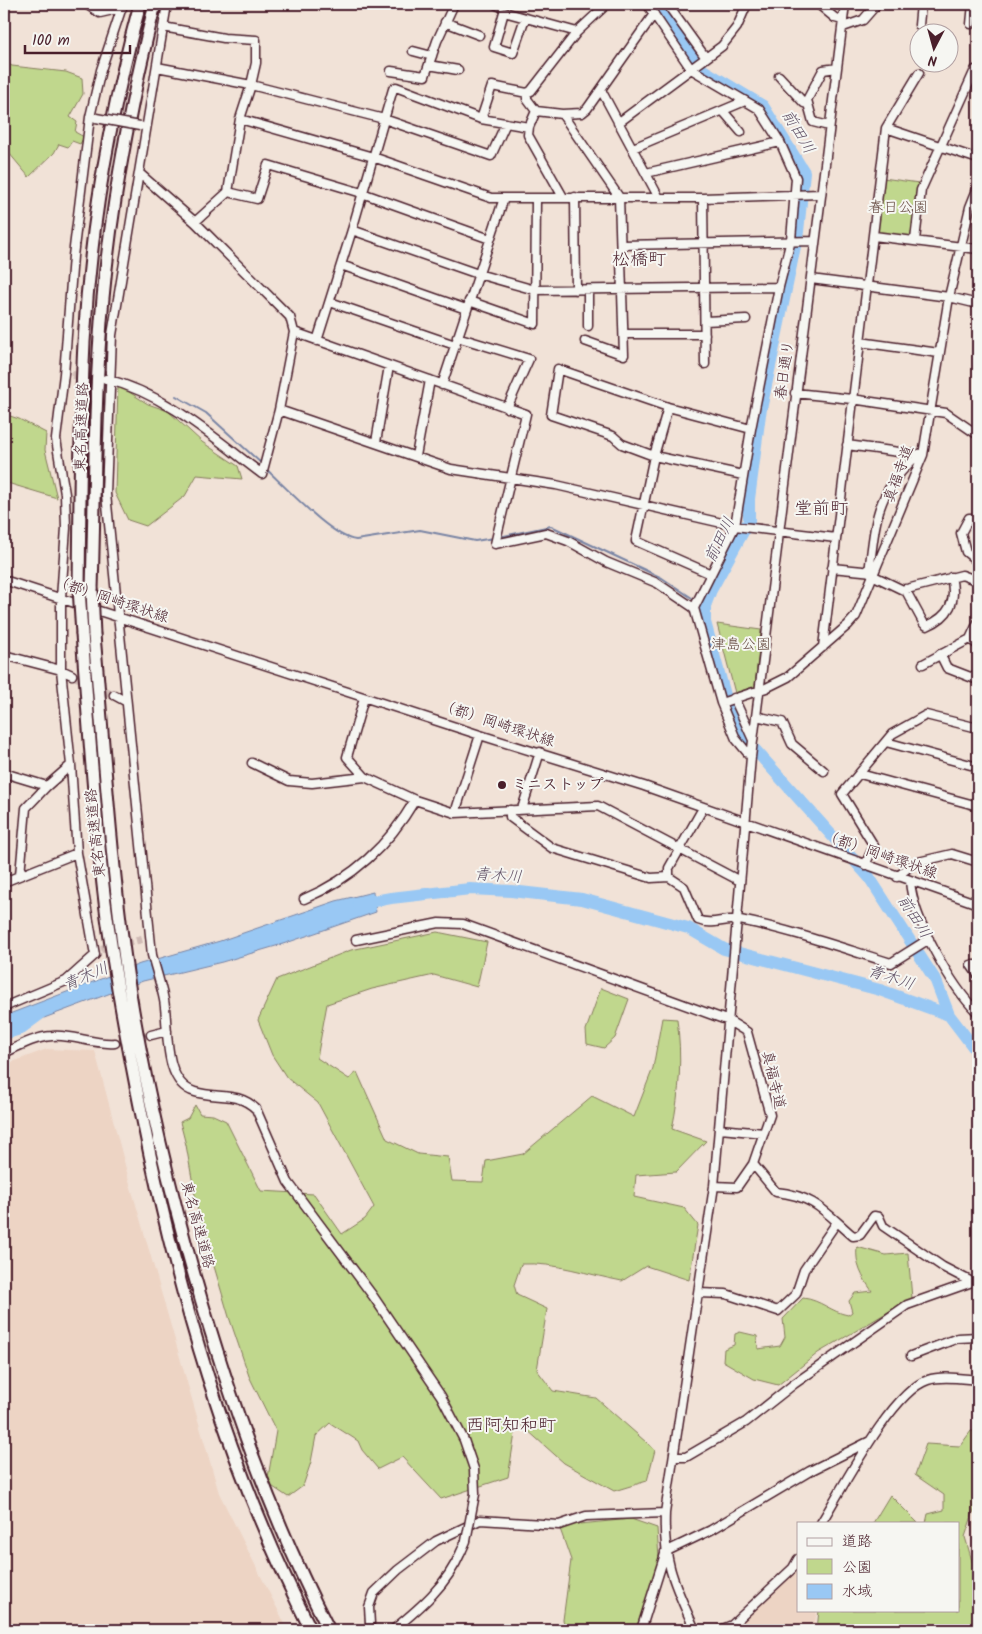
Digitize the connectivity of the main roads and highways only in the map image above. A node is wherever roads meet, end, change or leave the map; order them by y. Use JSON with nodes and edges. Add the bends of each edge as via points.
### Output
{"nodes":[{"id":1,"x":140,"y":4,"type":"edge"},
{"id":2,"x":155,"y":4,"type":"edge"},
{"id":3,"x":88,"y":635,"type":"junction"},
{"id":4,"x":128,"y":1012,"type":"junction"},
{"id":5,"x":311,"y":1630,"type":"edge"},
{"id":6,"x":329,"y":1630,"type":"edge"}],
"edges":[{"from":1,"to":3,"type":"highway","name":"東名高速道路","bridge":true,"via":[[104,162],[84,340],[79,588]]},
{"from":2,"to":3,"type":"highway","name":"東名高速道路","bridge":true,"via":[[131,108],[113,211],[103,298]]},
{"from":3,"to":4,"type":"highway","name":"東名高速道路","via":[[126,962]]},
{"from":3,"to":4,"type":"highway","name":"東名高速道路","via":[[97,831],[114,965]]},
{"from":4,"to":5,"type":"highway","name":"東名高速道路","via":[[150,1158],[190,1321],[235,1459],[267,1539]]},
{"from":4,"to":6,"type":"highway","name":"東名高速道路","via":[[162,1155],[226,1386],[282,1533]]}]}
